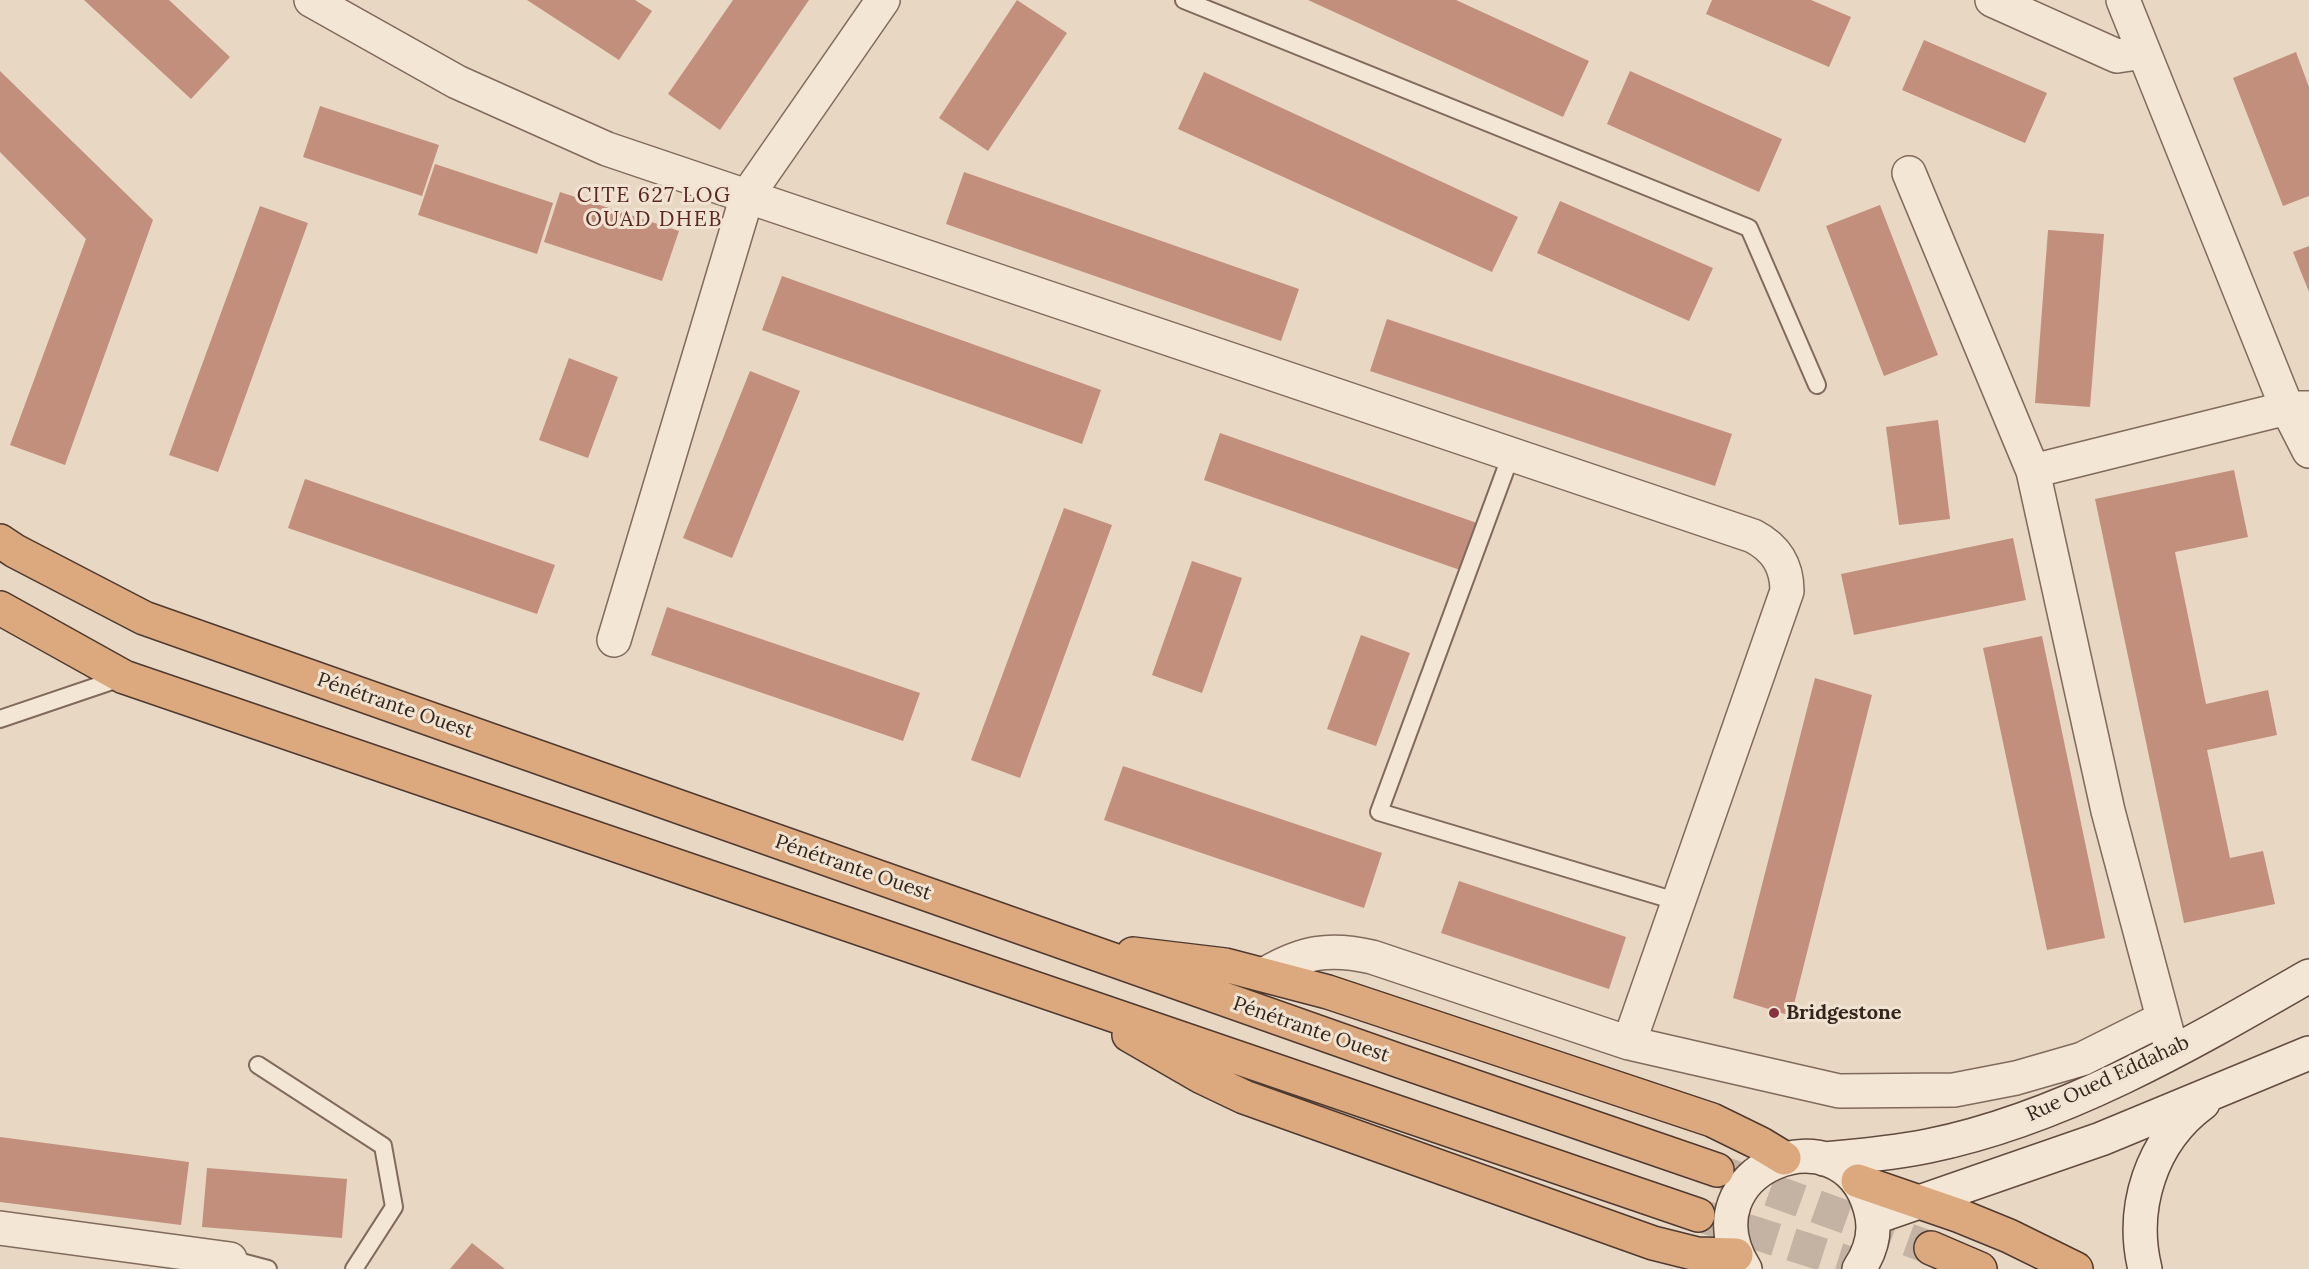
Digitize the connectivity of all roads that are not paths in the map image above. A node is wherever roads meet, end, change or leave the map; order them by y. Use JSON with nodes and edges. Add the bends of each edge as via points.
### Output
{"nodes":[{"id":1,"x":311,"y":0,"type":"edge"},
{"id":2,"x":883,"y":0,"type":"edge"},
{"id":3,"x":1184,"y":0,"type":"edge"},
{"id":4,"x":1992,"y":0,"type":"edge"},
{"id":5,"x":2123,"y":0,"type":"edge"},
{"id":6,"x":2144,"y":52,"type":"junction"},
{"id":7,"x":1909,"y":173,"type":"dead end"},
{"id":8,"x":747,"y":196,"type":"junction"},
{"id":9,"x":1817,"y":385,"type":"dead end"},
{"id":10,"x":2298,"y":408,"type":"edge"},
{"id":11,"x":2309,"y":451,"type":"edge"},
{"id":12,"x":1511,"y":454,"type":"junction"},
{"id":13,"x":2033,"y":471,"type":"junction"},
{"id":14,"x":0,"y":541,"type":"edge"},
{"id":15,"x":0,"y":608,"type":"edge"},
{"id":16,"x":614,"y":640,"type":"dead end"},
{"id":17,"x":124,"y":677,"type":"junction"},
{"id":18,"x":0,"y":719,"type":"edge"},
{"id":19,"x":1679,"y":902,"type":"junction"},
{"id":20,"x":1084,"y":950,"type":"junction"},
{"id":21,"x":1265,"y":974,"type":"junction"},
{"id":22,"x":2309,"y":976,"type":"edge"},
{"id":23,"x":1088,"y":1007,"type":"junction"},
{"id":24,"x":2162,"y":1019,"type":"junction"},
{"id":25,"x":1629,"y":1043,"type":"junction"},
{"id":26,"x":2172,"y":1051,"type":"junction"},
{"id":27,"x":2309,"y":1053,"type":"edge"},
{"id":28,"x":258,"y":1065,"type":"dead end"},
{"id":29,"x":2222,"y":1089,"type":"junction"},
{"id":30,"x":1784,"y":1158,"type":"junction"},
{"id":31,"x":1824,"y":1159,"type":"junction"},
{"id":32,"x":1717,"y":1170,"type":"tunnel mouth"},
{"id":33,"x":1857,"y":1181,"type":"junction"},
{"id":34,"x":1920,"y":1202,"type":"junction"},
{"id":35,"x":1698,"y":1215,"type":"tunnel mouth"},
{"id":36,"x":1873,"y":1218,"type":"junction"},
{"id":37,"x":0,"y":1228,"type":"edge"},
{"id":38,"x":1931,"y":1248,"type":"tunnel mouth"},
{"id":39,"x":1740,"y":1262,"type":"edge"},
{"id":40,"x":230,"y":1264,"type":"edge"},
{"id":41,"x":268,"y":1269,"type":"edge"},
{"id":42,"x":354,"y":1269,"type":"edge"},
{"id":43,"x":1859,"y":1269,"type":"edge"},
{"id":44,"x":1980,"y":1269,"type":"edge"},
{"id":45,"x":2076,"y":1269,"type":"edge"},
{"id":46,"x":2145,"y":1269,"type":"edge"}],
"edges":[{"from":1,"to":8,"type":"street","via":[[468,87],[607,149]]},
{"from":2,"to":8,"type":"street"},
{"from":3,"to":9,"type":"lane","via":[[1749,228]]},
{"from":4,"to":6,"type":"street","via":[[2117,56]]},
{"from":5,"to":6,"type":"street"},
{"from":6,"to":10,"type":"street"},
{"from":7,"to":13,"type":"street"},
{"from":8,"to":12,"type":"street"},
{"from":8,"to":16,"type":"street"},
{"from":10,"to":11,"type":"street"},
{"from":10,"to":13,"type":"street"},
{"from":12,"to":19,"type":"street","via":[[1754,536],[1773,550],[1784,569],[1787,591]]},
{"from":12,"to":19,"type":"lane","via":[[1379,812]]},
{"from":13,"to":24,"type":"street","via":[[2108,811]]},
{"from":14,"to":20,"type":"highway","name":"Pénétrante Ouest","via":[[144,618]]},
{"from":15,"to":17,"type":"highway"},
{"from":17,"to":18,"type":"lane"},
{"from":17,"to":23,"type":"highway"},
{"from":19,"to":25,"type":"street"},
{"from":20,"to":21,"type":"highway","via":[[1178,958]]},
{"from":20,"to":32,"type":"highway","name":"Pénétrante Ouest"},
{"from":21,"to":25,"type":"street","via":[[1306,955],[1350,952]]},
{"from":21,"to":30,"type":"highway","via":[[1687,1110],[1737,1131]]},
{"from":22,"to":26,"type":"street","name":"Rue Oued Eddahab"},
{"from":23,"to":35,"type":"highway"},
{"from":23,"to":39,"type":"highway","via":[[1159,1053],[1244,1096],[1653,1243]]},
{"from":24,"to":25,"type":"street","via":[[2082,1059],[1954,1090],[1839,1091]]},
{"from":24,"to":26,"type":"street"},
{"from":26,"to":31,"type":"street","name":"Rue Oued Eddahab","via":[[2075,1098],[1980,1133],[1885,1154]]},
{"from":27,"to":29,"type":"street"},
{"from":28,"to":42,"type":"lane","via":[[383,1146],[394,1207]]},
{"from":29,"to":34,"type":"street","via":[[2080,1148]]},
{"from":29,"to":46,"type":"street","via":[[2191,1111],[2166,1140],[2148,1174],[2140,1212],[2140,1251]]},
{"from":30,"to":31,"type":"street","name":"Rue Oued Eddahab","via":[[1804,1155]]},
{"from":30,"to":39,"type":"street","via":[[1749,1179],[1738,1196],[1731,1215],[1731,1236]]},
{"from":31,"to":33,"type":"street","via":[[1842,1167]]},
{"from":33,"to":34,"type":"highway"},
{"from":33,"to":36,"type":"street"},
{"from":34,"to":36,"type":"street"},
{"from":34,"to":45,"type":"highway","via":[[2009,1236]]},
{"from":36,"to":43,"type":"street","via":[[1872,1239]]},
{"from":37,"to":40,"type":"street"},
{"from":38,"to":44,"type":"highway"},
{"from":40,"to":41,"type":"lane"}]}
